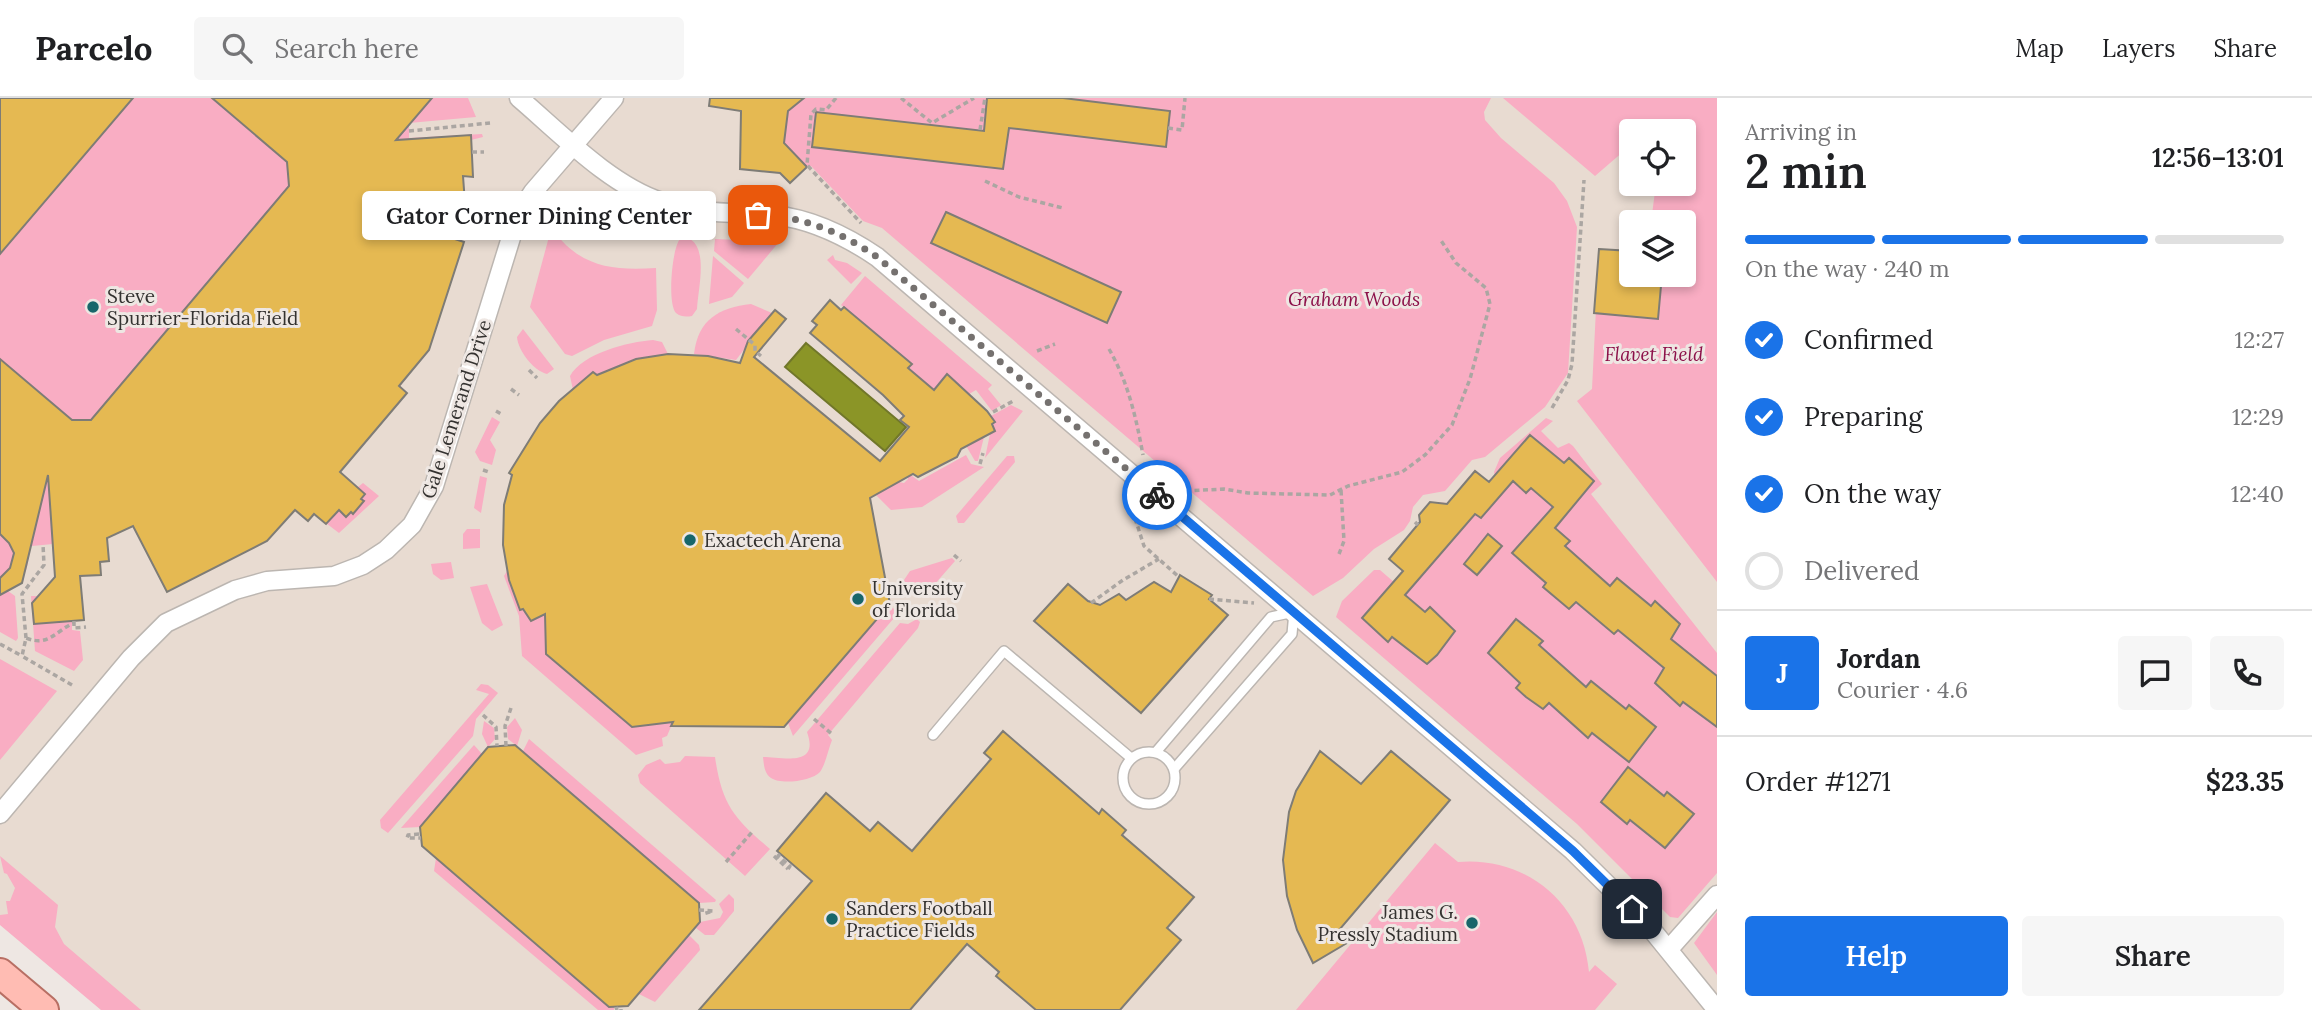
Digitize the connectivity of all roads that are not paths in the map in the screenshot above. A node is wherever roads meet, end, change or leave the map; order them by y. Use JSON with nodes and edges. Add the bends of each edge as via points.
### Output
{"nodes":[{"id":1,"x":519,"y":98,"type":"edge"},
{"id":2,"x":614,"y":98,"type":"edge"},
{"id":3,"x":574,"y":145,"type":"junction"},
{"id":4,"x":1294,"y":612,"type":"junction"},
{"id":5,"x":933,"y":735,"type":"dead end"},
{"id":6,"x":1156,"y":752,"type":"junction"},
{"id":7,"x":1131,"y":758,"type":"junction"},
{"id":8,"x":1174,"y":769,"type":"junction"},
{"id":9,"x":0,"y":814,"type":"edge"},
{"id":10,"x":1717,"y":895,"type":"edge"},
{"id":11,"x":1670,"y":949,"type":"junction"},
{"id":12,"x":0,"y":973,"type":"edge"},
{"id":13,"x":44,"y":1010,"type":"edge"},
{"id":14,"x":1717,"y":1010,"type":"edge"}],
"edges":[{"from":1,"to":3,"type":"street"},
{"from":2,"to":3,"type":"street","name":"Gale Lemerand Drive"},
{"from":3,"to":4,"type":"street","via":[[622,182],[661,202],[702,212],[786,217],[862,246]]},
{"from":3,"to":9,"type":"street","name":"Gale Lemerand Drive","via":[[518,215],[434,486],[412,525],[386,550],[351,570],[235,590],[166,624],[131,658]]},
{"from":4,"to":6,"type":"lane","via":[[1271,617]]},
{"from":4,"to":8,"type":"lane","via":[[1292,634]]},
{"from":4,"to":11,"type":"street","via":[[1573,851]]},
{"from":5,"to":7,"type":"lane","via":[[1004,651]]},
{"from":6,"to":7,"type":"lane"},
{"from":6,"to":8,"type":"lane"},
{"from":7,"to":8,"type":"lane","via":[[1123,782],[1131,797],[1147,804],[1171,794]]},
{"from":10,"to":11,"type":"street"},
{"from":11,"to":14,"type":"street"},
{"from":12,"to":13,"type":"main road"}]}
